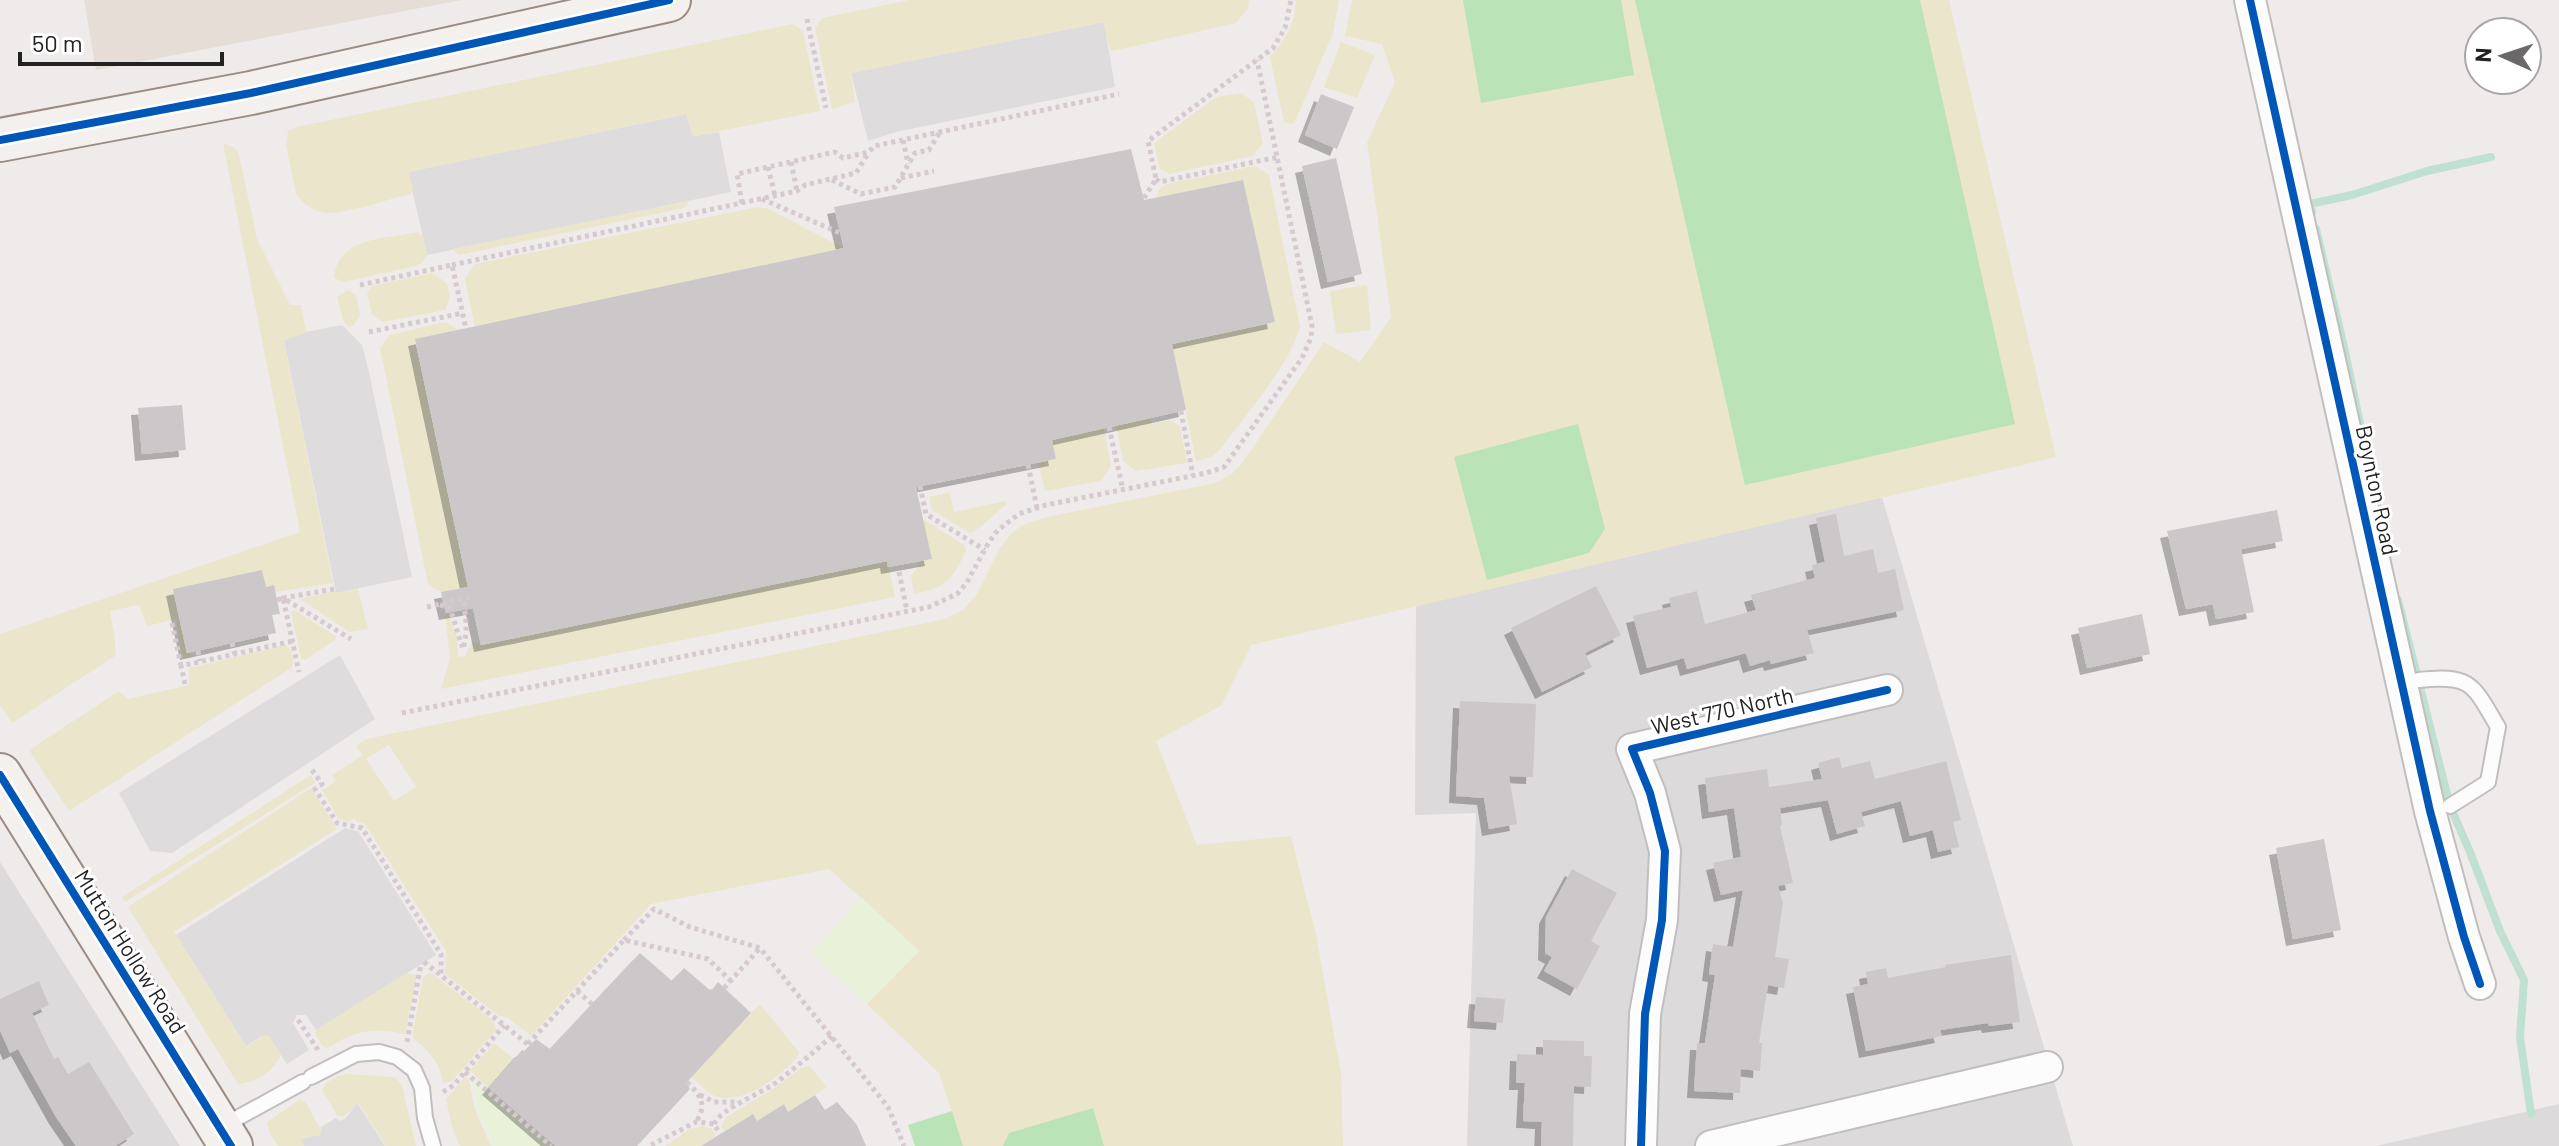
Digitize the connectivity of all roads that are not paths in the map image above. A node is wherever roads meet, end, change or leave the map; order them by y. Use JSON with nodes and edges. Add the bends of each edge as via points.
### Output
{"nodes":[{"id":1,"x":669,"y":0,"type":"edge"},
{"id":2,"x":2250,"y":0,"type":"edge"},
{"id":3,"x":0,"y":140,"type":"edge"},
{"id":4,"x":2419,"y":680,"type":"dead end"},
{"id":5,"x":1887,"y":690,"type":"dead end"},
{"id":6,"x":0,"y":775,"type":"edge"},
{"id":7,"x":2450,"y":806,"type":"dead end"},
{"id":8,"x":2480,"y":984,"type":"dead end"},
{"id":9,"x":2047,"y":1067,"type":"dead end"},
{"id":10,"x":225,"y":1137,"type":"edge"},
{"id":11,"x":433,"y":1146,"type":"edge"},
{"id":12,"x":1641,"y":1146,"type":"edge"},
{"id":13,"x":1711,"y":1146,"type":"edge"}],
"edges":[{"from":1,"to":3,"type":"street","via":[[251,93]]},
{"from":2,"to":8,"type":"street","name":"Boynton Road","via":[[2430,811]]},
{"from":4,"to":7,"type":"lane","via":[[2448,677],[2474,687],[2498,727],[2488,782]]},
{"from":5,"to":12,"type":"street","name":"West 770 North","via":[[1632,749],[1665,851],[1662,920],[1645,1014]]},
{"from":6,"to":10,"type":"street","name":"Mutton Hollow Road"},
{"from":9,"to":13,"type":"street"},
{"from":10,"to":11,"type":"lane","via":[[307,1080],[356,1054],[379,1052],[414,1070]]}]}
